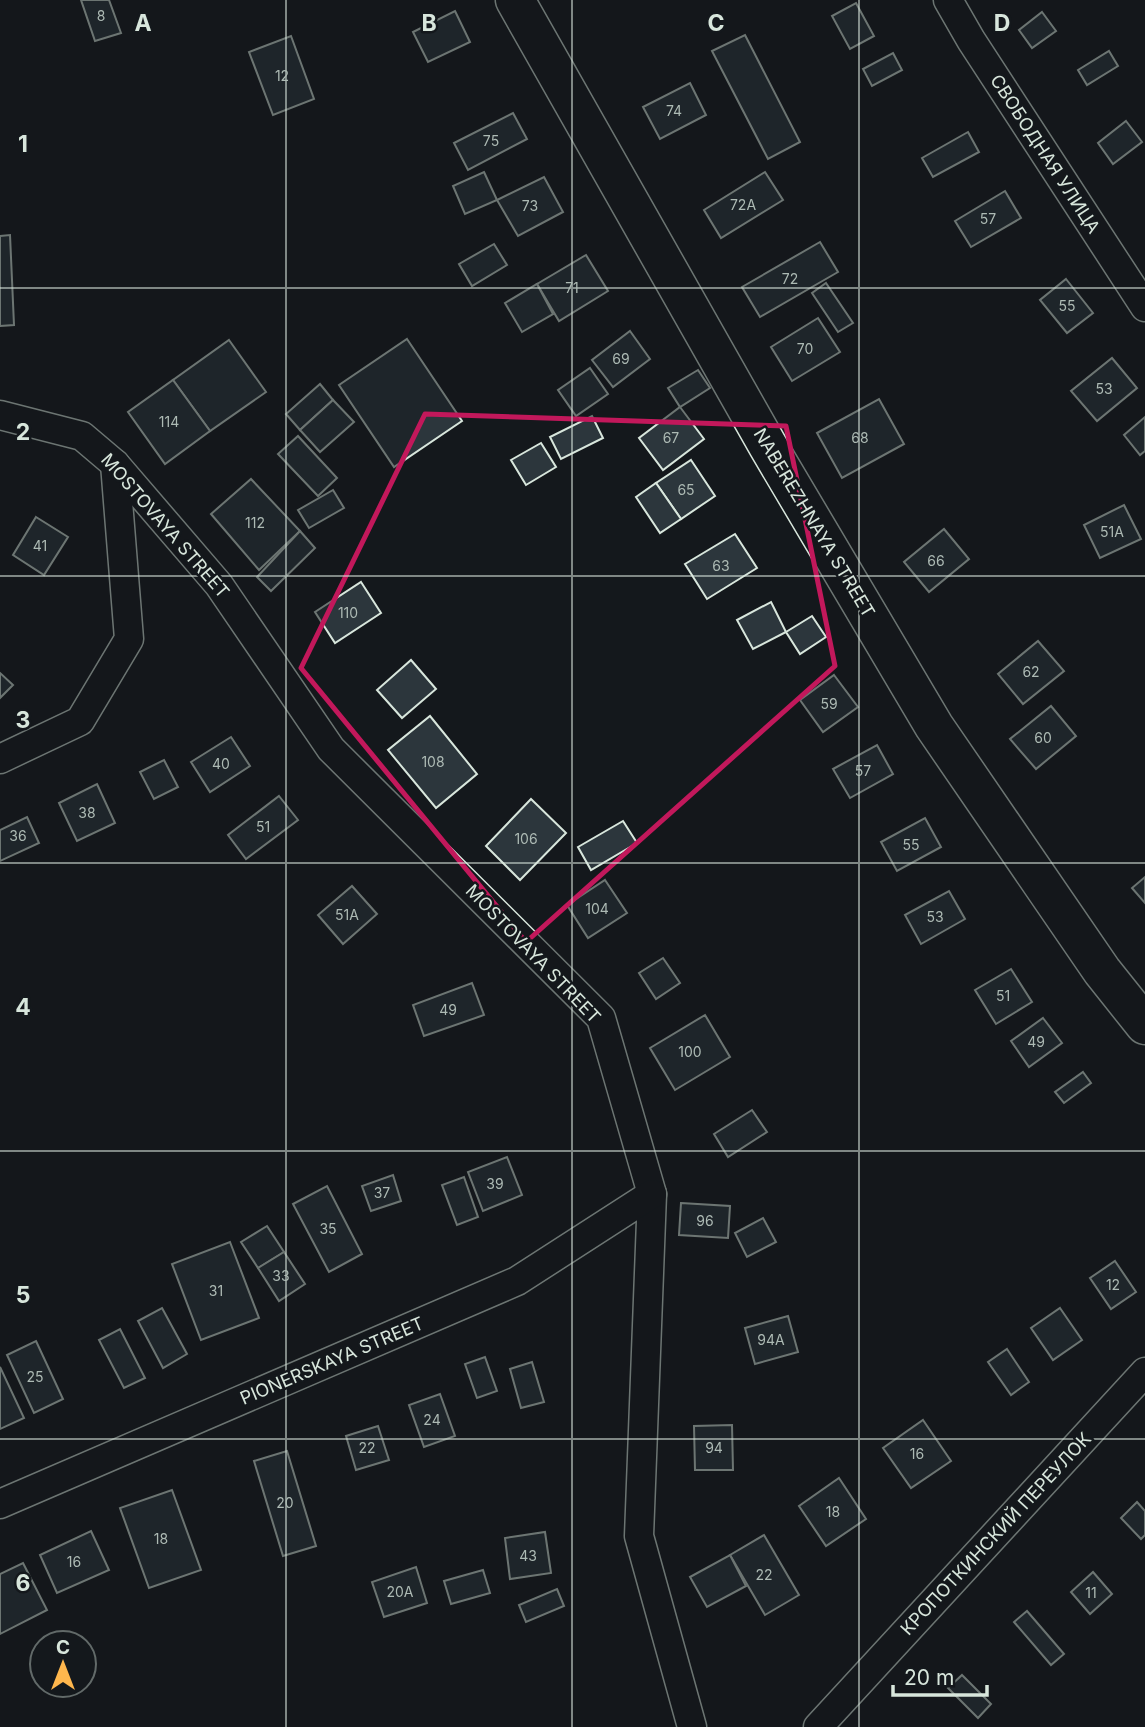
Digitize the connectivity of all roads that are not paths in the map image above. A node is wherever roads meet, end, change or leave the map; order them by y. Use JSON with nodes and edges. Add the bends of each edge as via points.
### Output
{"nodes":[{"id":1,"x":516,"y":0,"type":"edge"},
{"id":2,"x":948,"y":0,"type":"edge"},
{"id":3,"x":1145,"y":307,"type":"edge"},
{"id":4,"x":0,"y":415,"type":"edge"},
{"id":5,"x":114,"y":464,"type":"junction"},
{"id":6,"x":0,"y":759,"type":"edge"},
{"id":7,"x":1145,"y":1025,"type":"edge"},
{"id":8,"x":652,"y":1194,"type":"junction"},
{"id":9,"x":1145,"y":1372,"type":"edge"},
{"id":10,"x":0,"y":1504,"type":"edge"},
{"id":11,"x":692,"y":1727,"type":"edge"},
{"id":12,"x":818,"y":1727,"type":"edge"}],
"edges":[{"from":1,"to":7,"type":"street","name":"NABEREZHNAYA STREET","via":[[768,446],[934,726],[1102,971]]},
{"from":2,"to":3,"type":"street","name":"СВОБОДНАЯ УЛИЦА"},
{"from":4,"to":5,"type":"street","name":"MOSTOVAYA STREET","via":[[82,436]]},
{"from":5,"to":6,"type":"street","via":[[129,639],[80,720]]},
{"from":5,"to":8,"type":"street","name":"MOSTOVAYA STREET","via":[[219,585],[331,749],[601,1018]]},
{"from":8,"to":10,"type":"street","name":"PIONERSKAYA STREET","via":[[517,1281]]},
{"from":8,"to":11,"type":"street","name":"MOSTOVAYA STREET","via":[[639,1536]]},
{"from":9,"to":12,"type":"street","name":"КРОПОТКИНСКИЙ ПЕРЕУЛОК"}]}
